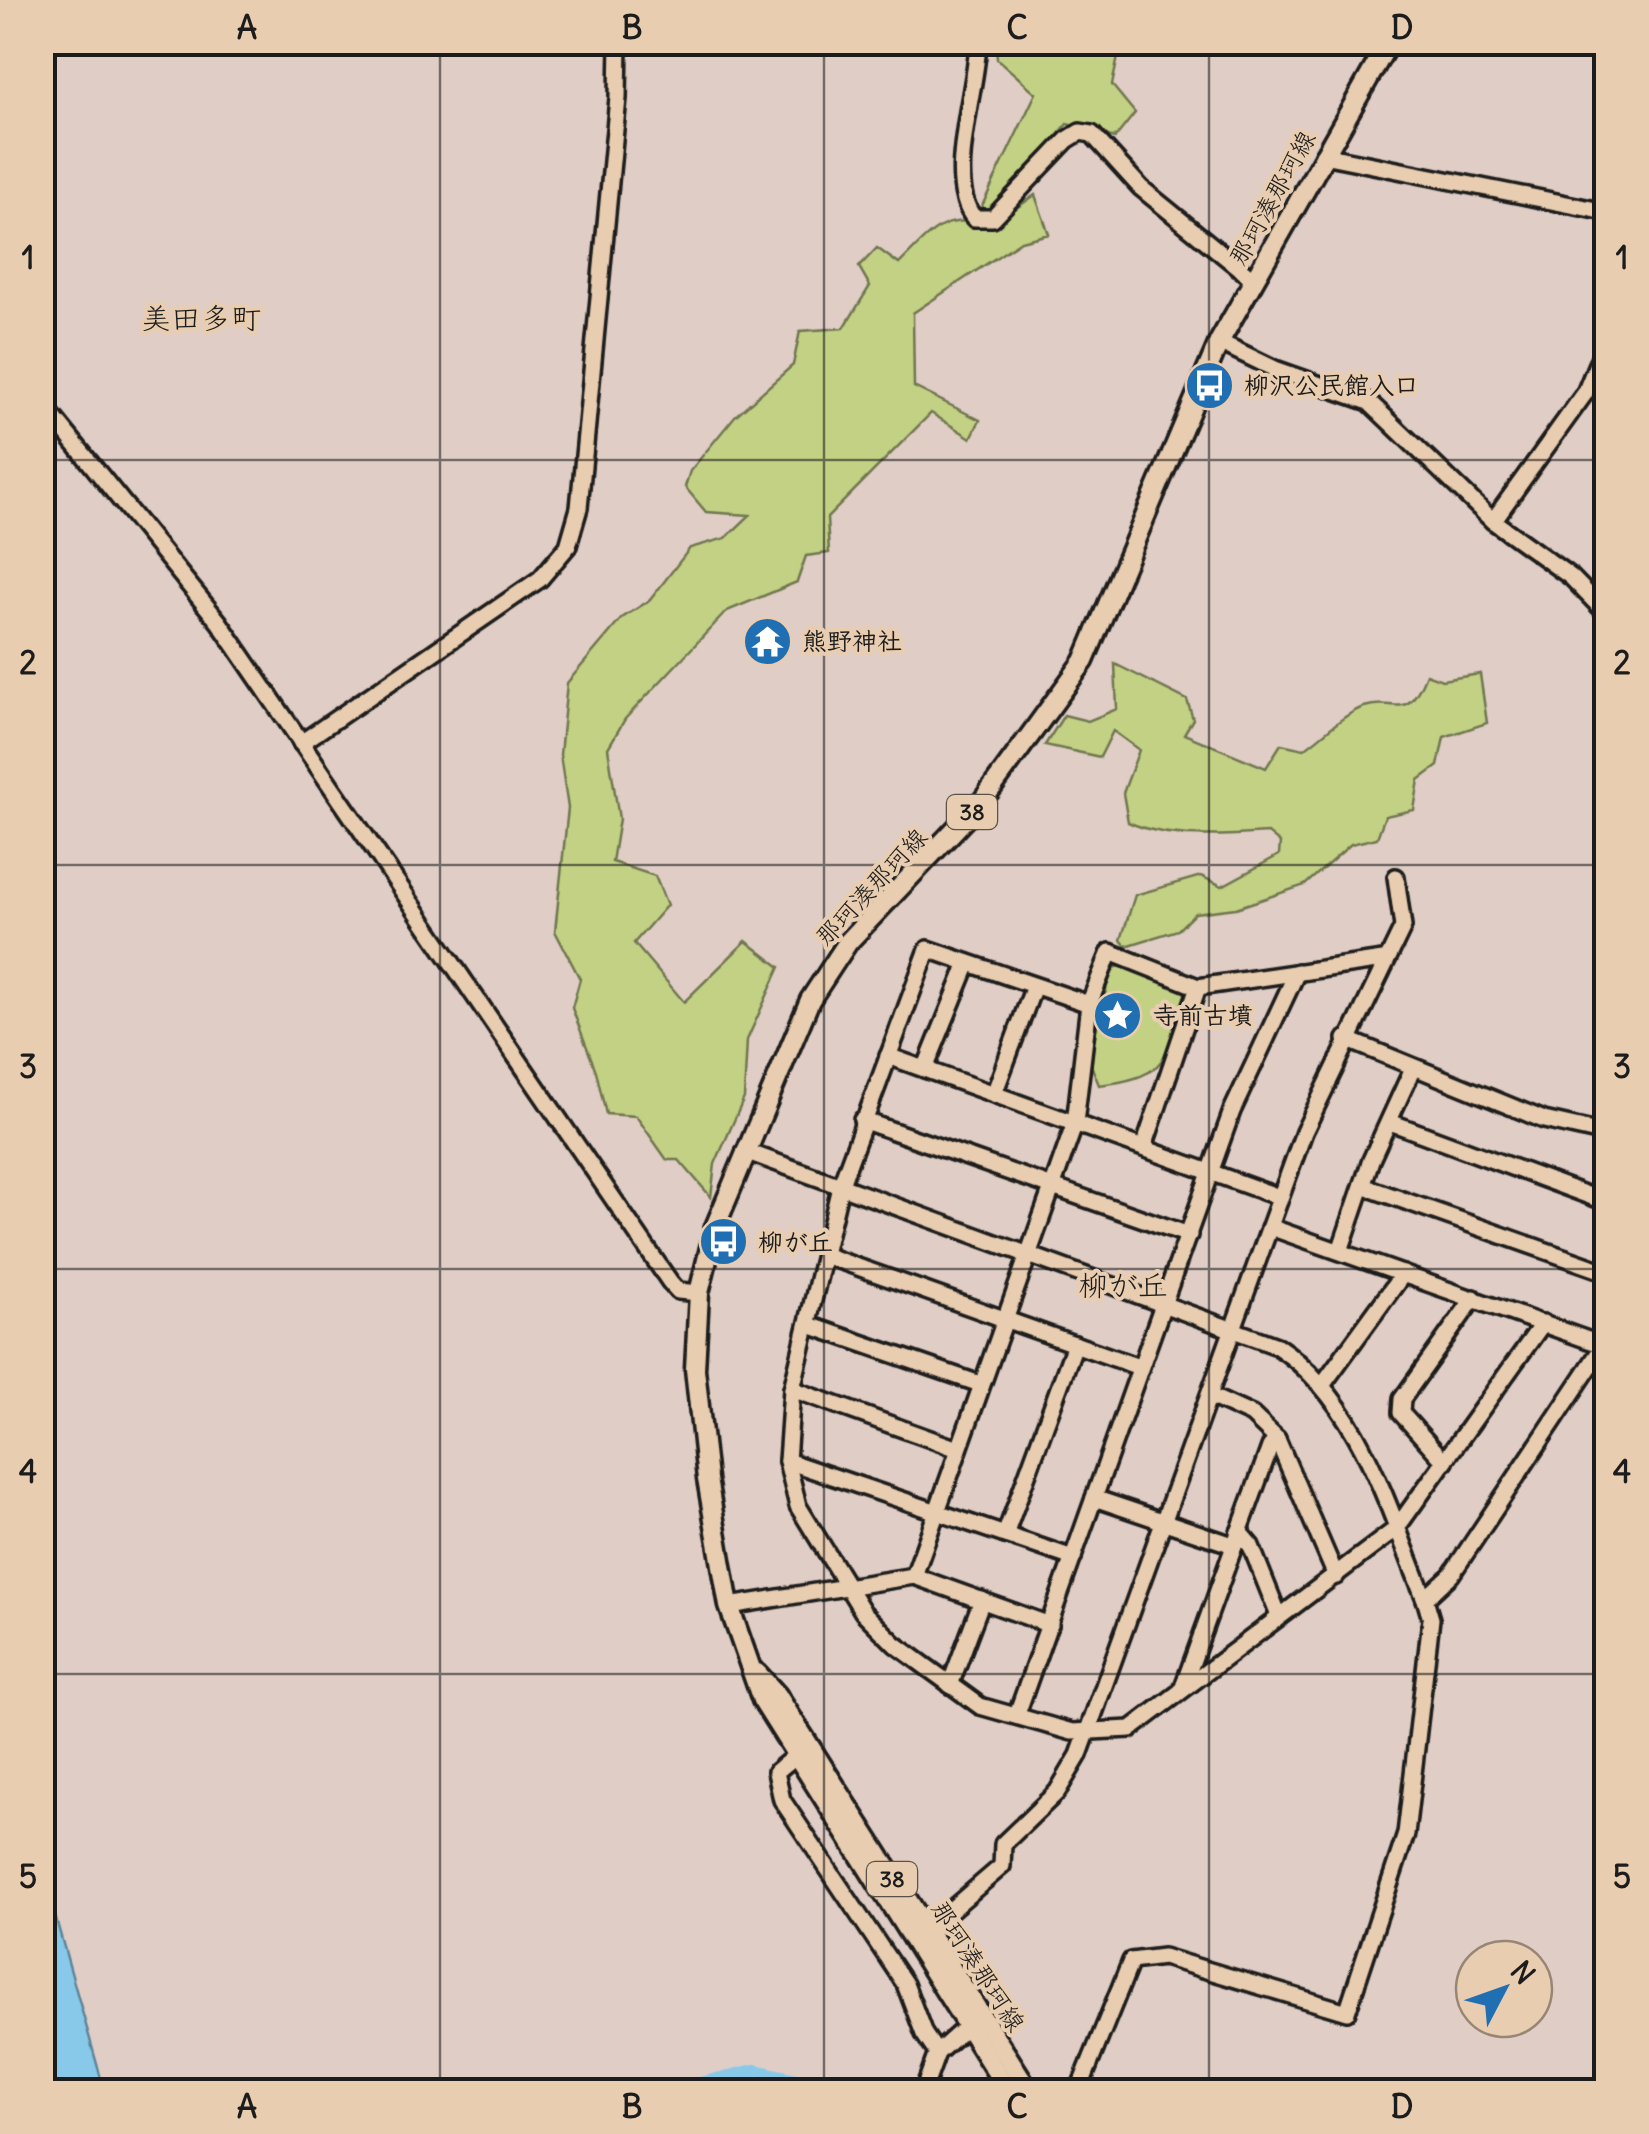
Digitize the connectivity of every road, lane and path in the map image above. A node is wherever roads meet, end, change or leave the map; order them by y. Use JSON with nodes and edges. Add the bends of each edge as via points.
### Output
{"nodes":[{"id":1,"x":619,"y":42,"type":"edge"},
{"id":2,"x":978,"y":42,"type":"edge"},
{"id":3,"x":1389,"y":42,"type":"edge"},
{"id":4,"x":1323,"y":154,"type":"junction"},
{"id":5,"x":1606,"y":212,"type":"edge"},
{"id":6,"x":1254,"y":280,"type":"junction"},
{"id":7,"x":1219,"y":342,"type":"junction"},
{"id":8,"x":1606,"y":342,"type":"edge"},
{"id":9,"x":42,"y":404,"type":"edge"},
{"id":10,"x":1492,"y":521,"type":"junction"},
{"id":11,"x":1606,"y":613,"type":"edge"},
{"id":12,"x":301,"y":743,"type":"junction"},
{"id":13,"x":1396,"y":877,"type":"dead end"},
{"id":14,"x":1383,"y":960,"type":"junction"},
{"id":15,"x":968,"y":963,"type":"junction"},
{"id":16,"x":1297,"y":972,"type":"junction"},
{"id":17,"x":1034,"y":986,"type":"junction"},
{"id":18,"x":1198,"y":987,"type":"junction"},
{"id":19,"x":1089,"y":1004,"type":"junction"},
{"id":20,"x":1346,"y":1039,"type":"junction"},
{"id":21,"x":888,"y":1056,"type":"junction"},
{"id":22,"x":1413,"y":1068,"type":"junction"},
{"id":23,"x":926,"y":1069,"type":"junction"},
{"id":24,"x":994,"y":1094,"type":"junction"},
{"id":25,"x":862,"y":1120,"type":"junction"},
{"id":26,"x":1390,"y":1122,"type":"junction"},
{"id":27,"x":1076,"y":1123,"type":"junction"},
{"id":28,"x":1606,"y":1134,"type":"edge"},
{"id":29,"x":1144,"y":1147,"type":"junction"},
{"id":30,"x":745,"y":1151,"type":"junction"},
{"id":31,"x":1213,"y":1172,"type":"junction"},
{"id":32,"x":840,"y":1186,"type":"junction"},
{"id":33,"x":1053,"y":1186,"type":"junction"},
{"id":34,"x":1363,"y":1186,"type":"junction"},
{"id":35,"x":1280,"y":1197,"type":"junction"},
{"id":36,"x":1606,"y":1202,"type":"edge"},
{"id":37,"x":1270,"y":1227,"type":"junction"},
{"id":38,"x":1189,"y":1235,"type":"junction"},
{"id":39,"x":1340,"y":1248,"type":"junction"},
{"id":40,"x":824,"y":1255,"type":"junction"},
{"id":41,"x":1027,"y":1256,"type":"junction"},
{"id":42,"x":1606,"y":1272,"type":"edge"},
{"id":43,"x":1403,"y":1274,"type":"junction"},
{"id":44,"x":699,"y":1292,"type":"junction"},
{"id":45,"x":1474,"y":1298,"type":"junction"},
{"id":46,"x":1164,"y":1303,"type":"junction"},
{"id":47,"x":1006,"y":1320,"type":"junction"},
{"id":48,"x":1542,"y":1323,"type":"junction"},
{"id":49,"x":808,"y":1326,"type":"junction"},
{"id":50,"x":1234,"y":1328,"type":"junction"},
{"id":51,"x":1075,"y":1344,"type":"junction"},
{"id":52,"x":1606,"y":1344,"type":"edge"},
{"id":53,"x":1139,"y":1367,"type":"junction"},
{"id":54,"x":980,"y":1384,"type":"junction"},
{"id":55,"x":1323,"y":1384,"type":"junction"},
{"id":56,"x":792,"y":1389,"type":"junction"},
{"id":57,"x":1210,"y":1396,"type":"junction"},
{"id":58,"x":1277,"y":1439,"type":"junction"},
{"id":59,"x":958,"y":1449,"type":"junction"},
{"id":60,"x":786,"y":1460,"type":"junction"},
{"id":61,"x":1445,"y":1462,"type":"junction"},
{"id":62,"x":1094,"y":1498,"type":"junction"},
{"id":63,"x":936,"y":1513,"type":"junction"},
{"id":64,"x":1164,"y":1522,"type":"junction"},
{"id":65,"x":1396,"y":1530,"type":"junction"},
{"id":66,"x":1005,"y":1536,"type":"junction"},
{"id":67,"x":1236,"y":1539,"type":"junction"},
{"id":68,"x":1073,"y":1558,"type":"junction"},
{"id":69,"x":914,"y":1576,"type":"junction"},
{"id":70,"x":1336,"y":1576,"type":"junction"},
{"id":71,"x":846,"y":1590,"type":"junction"},
{"id":72,"x":1425,"y":1599,"type":"junction"},
{"id":73,"x":982,"y":1600,"type":"junction"},
{"id":74,"x":729,"y":1606,"type":"junction"},
{"id":75,"x":1280,"y":1616,"type":"junction"},
{"id":76,"x":1050,"y":1626,"type":"junction"},
{"id":77,"x":753,"y":1668,"type":"junction"},
{"id":78,"x":950,"y":1685,"type":"junction"},
{"id":79,"x":1183,"y":1687,"type":"junction"},
{"id":80,"x":1017,"y":1714,"type":"junction"},
{"id":81,"x":1088,"y":1732,"type":"junction"},
{"id":82,"x":795,"y":1756,"type":"junction"},
{"id":83,"x":926,"y":1930,"type":"junction"},
{"id":84,"x":967,"y":2026,"type":"junction"},
{"id":85,"x":937,"y":2052,"type":"junction"},
{"id":86,"x":924,"y":2088,"type":"edge"},
{"id":87,"x":1009,"y":2092,"type":"edge"},
{"id":88,"x":1030,"y":2092,"type":"edge"},
{"id":89,"x":1078,"y":2092,"type":"edge"}],
"edges":[{"from":1,"to":12,"type":"street","via":[[579,508],[568,546],[540,579]]},
{"from":2,"to":6,"type":"street","via":[[960,177],[960,196],[974,218],[993,218],[1066,140],[1092,134],[1141,188]]},
{"from":3,"to":4,"type":"main road","name":"那珂湊那珂線","number":"38"},
{"from":4,"to":5,"type":"street"},
{"from":4,"to":6,"type":"main road","name":"那珂湊那珂線","number":"38"},
{"from":6,"to":7,"type":"main road","name":"那珂湊那珂線","number":"38"},
{"from":7,"to":10,"type":"street","via":[[1369,402]]},
{"from":7,"to":30,"type":"main road","name":"那珂湊那珂線","number":"38","via":[[1084,660],[982,800],[848,942],[793,1032]]},
{"from":8,"to":10,"type":"street","via":[[1586,393]]},
{"from":9,"to":12,"type":"street","via":[[219,622]]},
{"from":10,"to":11,"type":"street","via":[[1571,577]]},
{"from":12,"to":44,"type":"street","via":[[670,1282],[678,1291]]},
{"from":13,"to":14,"type":"street","via":[[1403,927]]},
{"from":14,"to":16,"type":"street"},
{"from":14,"to":20,"type":"street"},
{"from":15,"to":17,"type":"street"},
{"from":15,"to":21,"type":"street","via":[[928,948]]},
{"from":15,"to":23,"type":"street"},
{"from":16,"to":18,"type":"street"},
{"from":16,"to":31,"type":"street","via":[[1232,1111]]},
{"from":17,"to":19,"type":"street"},
{"from":17,"to":24,"type":"street"},
{"from":18,"to":19,"type":"street","via":[[1110,952]]},
{"from":18,"to":29,"type":"street"},
{"from":19,"to":27,"type":"street"},
{"from":20,"to":22,"type":"street"},
{"from":20,"to":35,"type":"street"},
{"from":21,"to":23,"type":"street"},
{"from":21,"to":25,"type":"street"},
{"from":22,"to":26,"type":"street"},
{"from":22,"to":28,"type":"street","via":[[1544,1120]]},
{"from":23,"to":24,"type":"street"},
{"from":24,"to":27,"type":"street"},
{"from":25,"to":32,"type":"street"},
{"from":25,"to":33,"type":"street"},
{"from":26,"to":34,"type":"street"},
{"from":26,"to":36,"type":"street"},
{"from":27,"to":29,"type":"street"},
{"from":27,"to":33,"type":"street"},
{"from":29,"to":31,"type":"street"},
{"from":30,"to":32,"type":"street"},
{"from":30,"to":44,"type":"main road","name":"那珂湊那珂線","number":"38"},
{"from":31,"to":35,"type":"street"},
{"from":31,"to":38,"type":"street"},
{"from":32,"to":40,"type":"street"},
{"from":32,"to":41,"type":"street"},
{"from":33,"to":38,"type":"street"},
{"from":33,"to":41,"type":"street"},
{"from":34,"to":39,"type":"street"},
{"from":34,"to":42,"type":"street"},
{"from":35,"to":37,"type":"street"},
{"from":37,"to":39,"type":"street"},
{"from":37,"to":50,"type":"street"},
{"from":38,"to":46,"type":"street"},
{"from":39,"to":43,"type":"street"},
{"from":40,"to":47,"type":"street"},
{"from":40,"to":49,"type":"street"},
{"from":41,"to":46,"type":"street"},
{"from":41,"to":47,"type":"street"},
{"from":43,"to":45,"type":"street"},
{"from":43,"to":55,"type":"street"},
{"from":44,"to":74,"type":"main road","name":"那珂湊那珂線","number":"38","via":[[697,1403]]},
{"from":45,"to":48,"type":"street"},
{"from":45,"to":61,"type":"street","via":[[1402,1399],[1401,1413]]},
{"from":46,"to":50,"type":"street"},
{"from":46,"to":53,"type":"street"},
{"from":47,"to":51,"type":"street"},
{"from":47,"to":54,"type":"street"},
{"from":48,"to":52,"type":"street"},
{"from":48,"to":61,"type":"street"},
{"from":49,"to":54,"type":"street"},
{"from":49,"to":56,"type":"street"},
{"from":50,"to":55,"type":"street","via":[[1278,1346]]},
{"from":50,"to":57,"type":"street"},
{"from":51,"to":53,"type":"street"},
{"from":51,"to":66,"type":"street"},
{"from":52,"to":72,"type":"street","via":[[1451,1575]]},
{"from":53,"to":62,"type":"street"},
{"from":54,"to":59,"type":"street"},
{"from":55,"to":65,"type":"street","via":[[1347,1416]]},
{"from":56,"to":59,"type":"street"},
{"from":56,"to":60,"type":"street"},
{"from":57,"to":58,"type":"street","via":[[1252,1415]]},
{"from":57,"to":64,"type":"street"},
{"from":58,"to":67,"type":"street"},
{"from":58,"to":70,"type":"street"},
{"from":59,"to":63,"type":"street"},
{"from":60,"to":63,"type":"street"},
{"from":60,"to":71,"type":"street","via":[[798,1506]]},
{"from":61,"to":65,"type":"street"},
{"from":62,"to":64,"type":"street"},
{"from":62,"to":68,"type":"street"},
{"from":63,"to":66,"type":"street"},
{"from":63,"to":69,"type":"street"},
{"from":64,"to":67,"type":"street"},
{"from":64,"to":81,"type":"street"},
{"from":65,"to":70,"type":"street"},
{"from":65,"to":72,"type":"street"},
{"from":66,"to":68,"type":"street"},
{"from":67,"to":75,"type":"street","via":[[1251,1546]]},
{"from":67,"to":79,"type":"street"},
{"from":68,"to":76,"type":"street"},
{"from":69,"to":71,"type":"street"},
{"from":69,"to":73,"type":"street"},
{"from":70,"to":75,"type":"street"},
{"from":71,"to":74,"type":"street"},
{"from":71,"to":78,"type":"street","via":[[879,1630]]},
{"from":72,"to":89,"type":"street","via":[[1431,1620],[1406,1834],[1348,2012],[1163,1957],[1143,1957],[1130,1961]]},
{"from":73,"to":76,"type":"street"},
{"from":73,"to":78,"type":"street"},
{"from":74,"to":77,"type":"main road","name":"那珂湊那珂線","number":"38"},
{"from":75,"to":79,"type":"street"},
{"from":76,"to":80,"type":"street"},
{"from":77,"to":82,"type":"main road","name":"那珂湊那珂線","number":"38","via":[[762,1700]]},
{"from":77,"to":83,"type":"main road","name":"那珂湊那珂線","number":"38"},
{"from":78,"to":80,"type":"street","via":[[980,1706]]},
{"from":79,"to":81,"type":"street","via":[[1131,1728]]},
{"from":80,"to":81,"type":"street"},
{"from":81,"to":83,"type":"street","via":[[1057,1792],[1003,1844],[1002,1866]]},
{"from":82,"to":84,"type":"main road","name":"那珂湊那珂線","number":"38"},
{"from":82,"to":85,"type":"street","via":[[776,1772],[782,1800],[905,1984]]},
{"from":83,"to":88,"type":"main road","name":"那珂湊那珂線","number":"38"},
{"from":84,"to":85,"type":"street"},
{"from":84,"to":87,"type":"main road","name":"那珂湊那珂線","number":"38"},
{"from":85,"to":86,"type":"street"}]}
